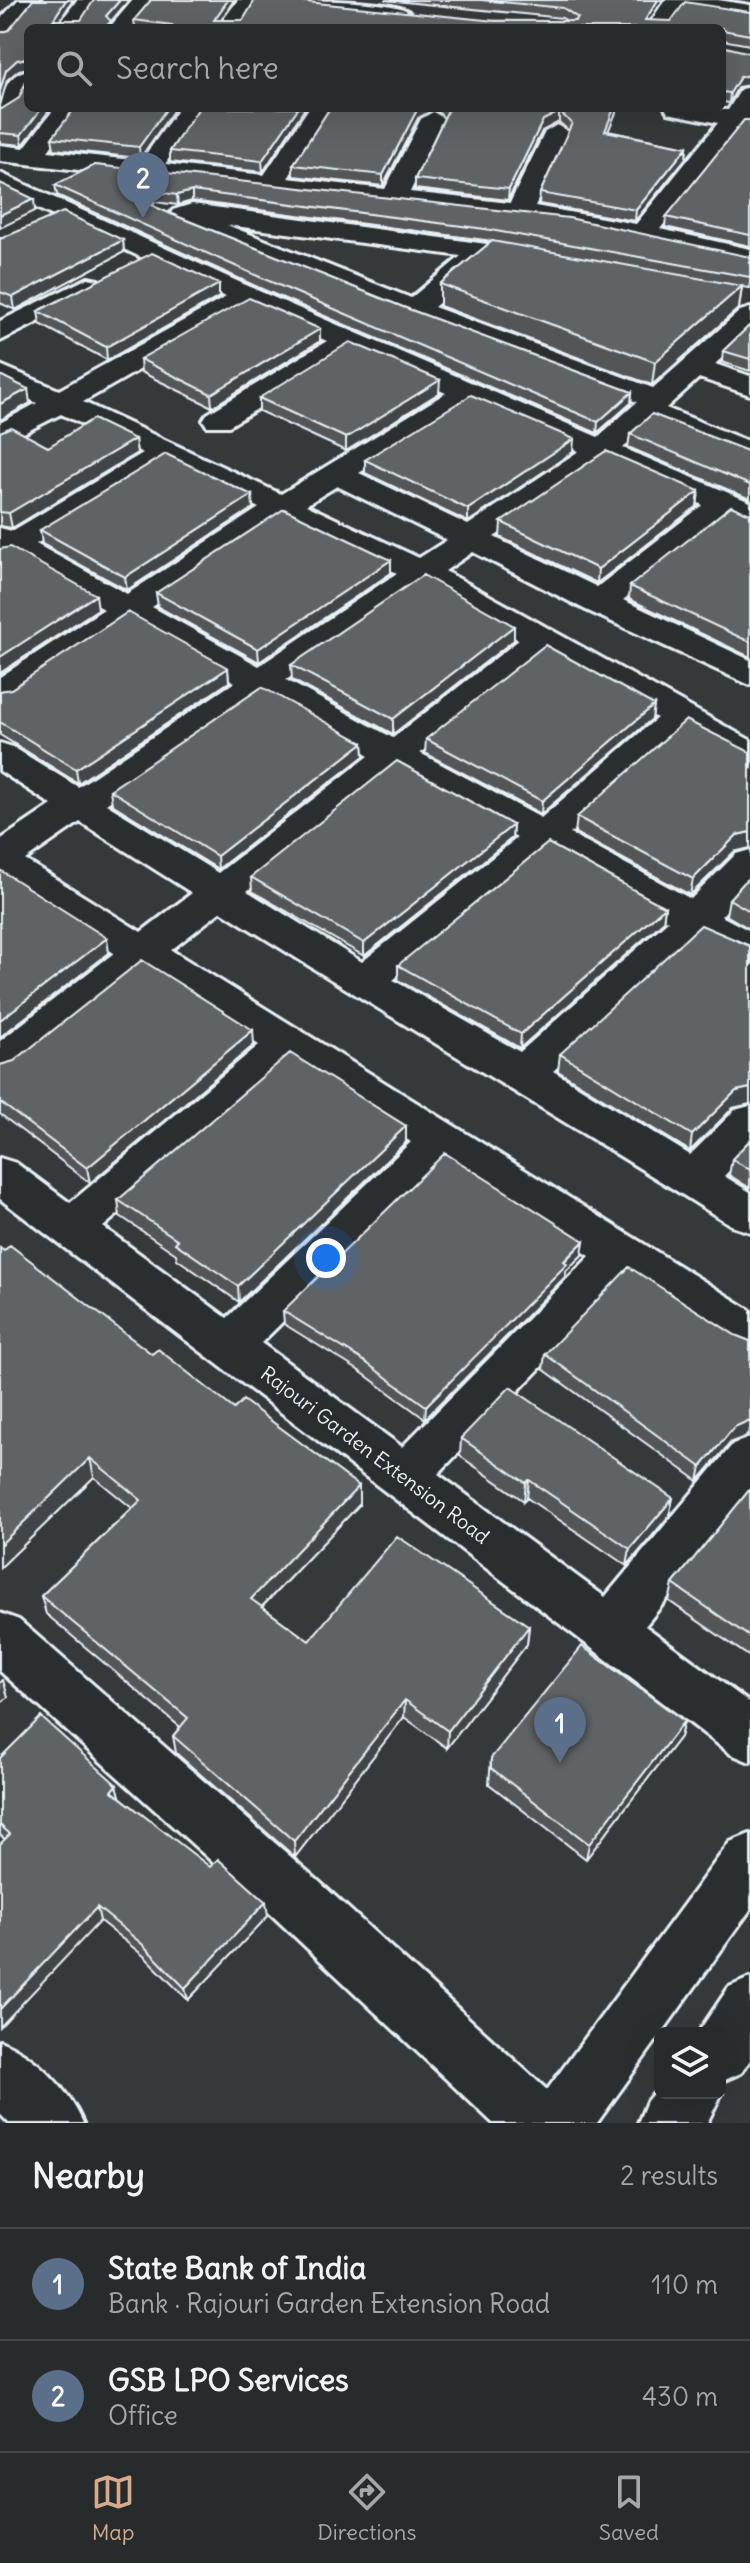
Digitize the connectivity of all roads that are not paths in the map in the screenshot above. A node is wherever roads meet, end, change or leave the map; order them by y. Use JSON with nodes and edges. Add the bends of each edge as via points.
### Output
{"nodes":[{"id":1,"x":30,"y":0,"type":"edge"},
{"id":2,"x":89,"y":0,"type":"edge"},
{"id":3,"x":145,"y":0,"type":"edge"},
{"id":4,"x":249,"y":0,"type":"edge"},
{"id":5,"x":288,"y":0,"type":"edge"},
{"id":6,"x":659,"y":0,"type":"edge"},
{"id":7,"x":676,"y":0,"type":"edge"},
{"id":8,"x":360,"y":3,"type":"edge"},
{"id":9,"x":750,"y":12,"type":"edge"},
{"id":10,"x":417,"y":13,"type":"edge"},
{"id":11,"x":71,"y":24,"type":"edge"},
{"id":12,"x":124,"y":24,"type":"edge"},
{"id":13,"x":232,"y":24,"type":"edge"},
{"id":14,"x":339,"y":24,"type":"edge"},
{"id":15,"x":647,"y":24,"type":"edge"},
{"id":16,"x":661,"y":24,"type":"edge"},
{"id":17,"x":0,"y":33,"type":"edge"},
{"id":18,"x":24,"y":82,"type":"edge"},
{"id":19,"x":750,"y":94,"type":"edge"},
{"id":20,"x":0,"y":111,"type":"edge"},
{"id":21,"x":65,"y":112,"type":"edge"},
{"id":22,"x":188,"y":112,"type":"edge"},
{"id":23,"x":318,"y":112,"type":"edge"},
{"id":24,"x":701,"y":112,"type":"edge"},
{"id":25,"x":433,"y":119,"type":"dead end"},
{"id":26,"x":743,"y":119,"type":"edge"},
{"id":27,"x":557,"y":132,"type":"dead end"},
{"id":28,"x":0,"y":153,"type":"edge"},
{"id":29,"x":30,"y":157,"type":"junction"},
{"id":30,"x":148,"y":170,"type":"junction"},
{"id":31,"x":0,"y":181,"type":"edge"},
{"id":32,"x":271,"y":184,"type":"junction"},
{"id":33,"x":394,"y":198,"type":"junction"},
{"id":34,"x":519,"y":212,"type":"junction"},
{"id":35,"x":642,"y":234,"type":"junction"},
{"id":36,"x":152,"y":252,"type":"junction"},
{"id":37,"x":750,"y":257,"type":"edge"},
{"id":38,"x":248,"y":296,"type":"junction"},
{"id":39,"x":414,"y":309,"type":"junction"},
{"id":40,"x":750,"y":317,"type":"edge"},
{"id":41,"x":0,"y":332,"type":"edge"},
{"id":42,"x":349,"y":340,"type":"junction"},
{"id":43,"x":694,"y":367,"type":"junction"},
{"id":44,"x":0,"y":374,"type":"edge"},
{"id":45,"x":750,"y":386,"type":"edge"},
{"id":46,"x":470,"y":391,"type":"junction"},
{"id":47,"x":61,"y":404,"type":"junction"},
{"id":48,"x":652,"y":405,"type":"junction"},
{"id":49,"x":218,"y":420,"type":"dead end"},
{"id":50,"x":0,"y":436,"type":"edge"},
{"id":51,"x":604,"y":448,"type":"junction"},
{"id":52,"x":166,"y":452,"type":"junction"},
{"id":53,"x":750,"y":453,"type":"edge"},
{"id":54,"x":335,"y":473,"type":"junction"},
{"id":55,"x":283,"y":506,"type":"junction"},
{"id":56,"x":738,"y":508,"type":"edge"},
{"id":57,"x":469,"y":540,"type":"junction"},
{"id":58,"x":4,"y":545,"type":"edge"},
{"id":59,"x":422,"y":572,"type":"junction"},
{"id":60,"x":598,"y":603,"type":"junction"},
{"id":61,"x":127,"y":608,"type":"junction"},
{"id":62,"x":544,"y":638,"type":"junction"},
{"id":63,"x":745,"y":664,"type":"edge"},
{"id":64,"x":261,"y":681,"type":"junction"},
{"id":65,"x":0,"y":693,"type":"edge"},
{"id":66,"x":682,"y":715,"type":"junction"},
{"id":67,"x":0,"y":755,"type":"edge"},
{"id":68,"x":750,"y":755,"type":"edge"},
{"id":69,"x":396,"y":756,"type":"junction"},
{"id":70,"x":80,"y":804,"type":"junction"},
{"id":71,"x":544,"y":836,"type":"junction"},
{"id":72,"x":0,"y":860,"type":"edge"},
{"id":73,"x":750,"y":863,"type":"edge"},
{"id":74,"x":218,"y":891,"type":"junction"},
{"id":75,"x":695,"y":919,"type":"junction"},
{"id":76,"x":750,"y":949,"type":"edge"},
{"id":77,"x":139,"y":951,"type":"junction"},
{"id":78,"x":364,"y":982,"type":"junction"},
{"id":79,"x":289,"y":1044,"type":"junction"},
{"id":80,"x":0,"y":1063,"type":"edge"},
{"id":81,"x":523,"y":1073,"type":"junction"},
{"id":82,"x":750,"y":1122,"type":"edge"},
{"id":83,"x":443,"y":1138,"type":"junction"},
{"id":84,"x":0,"y":1153,"type":"edge"},
{"id":85,"x":0,"y":1175,"type":"edge"},
{"id":86,"x":693,"y":1179,"type":"junction"},
{"id":87,"x":750,"y":1214,"type":"edge"},
{"id":88,"x":85,"y":1216,"type":"junction"},
{"id":89,"x":623,"y":1252,"type":"junction"},
{"id":90,"x":245,"y":1329,"type":"junction"},
{"id":91,"x":750,"y":1334,"type":"edge"},
{"id":92,"x":750,"y":1459,"type":"edge"},
{"id":93,"x":420,"y":1460,"type":"junction"},
{"id":94,"x":626,"y":1609,"type":"junction"},
{"id":95,"x":0,"y":1637,"type":"edge"},
{"id":96,"x":750,"y":1700,"type":"edge"},
{"id":97,"x":750,"y":1736,"type":"edge"},
{"id":98,"x":750,"y":1862,"type":"edge"},
{"id":99,"x":750,"y":2008,"type":"edge"},
{"id":100,"x":726,"y":2043,"type":"edge"},
{"id":101,"x":0,"y":2071,"type":"edge"},
{"id":102,"x":687,"y":2099,"type":"edge"},
{"id":103,"x":52,"y":2123,"type":"edge"},
{"id":104,"x":538,"y":2123,"type":"edge"},
{"id":105,"x":560,"y":2123,"type":"edge"},
{"id":106,"x":669,"y":2123,"type":"edge"}],
"edges":[{"from":1,"to":17,"type":"street"},
{"from":2,"to":11,"type":"street"},
{"from":3,"to":12,"type":"street"},
{"from":4,"to":13,"type":"street"},
{"from":5,"to":8,"type":"street"},
{"from":6,"to":15,"type":"street"},
{"from":7,"to":9,"type":"street"},
{"from":7,"to":16,"type":"street"},
{"from":8,"to":10,"type":"street"},
{"from":8,"to":14,"type":"street"},
{"from":18,"to":20,"type":"street"},
{"from":19,"to":26,"type":"street"},
{"from":21,"to":29,"type":"street"},
{"from":22,"to":30,"type":"street"},
{"from":23,"to":32,"type":"street"},
{"from":24,"to":26,"type":"street"},
{"from":25,"to":33,"type":"street"},
{"from":26,"to":35,"type":"street"},
{"from":27,"to":34,"type":"street"},
{"from":28,"to":29,"type":"street"},
{"from":29,"to":30,"type":"street"},
{"from":30,"to":32,"type":"street"},
{"from":31,"to":36,"type":"street","via":[[51,217]]},
{"from":32,"to":33,"type":"street"},
{"from":33,"to":34,"type":"street"},
{"from":34,"to":35,"type":"street"},
{"from":35,"to":37,"type":"street"},
{"from":36,"to":38,"type":"street"},
{"from":36,"to":41,"type":"street"},
{"from":38,"to":42,"type":"street"},
{"from":38,"to":47,"type":"street"},
{"from":39,"to":39,"type":"street","via":[[497,253],[192,212],[182,216]]},
{"from":39,"to":48,"type":"street"},
{"from":40,"to":43,"type":"street"},
{"from":42,"to":46,"type":"street"},
{"from":42,"to":49,"type":"street"},
{"from":43,"to":45,"type":"street"},
{"from":43,"to":48,"type":"street"},
{"from":44,"to":47,"type":"street"},
{"from":46,"to":51,"type":"street"},
{"from":46,"to":54,"type":"street"},
{"from":47,"to":50,"type":"street"},
{"from":47,"to":52,"type":"street"},
{"from":48,"to":51,"type":"street"},
{"from":48,"to":53,"type":"street"},
{"from":51,"to":56,"type":"street"},
{"from":51,"to":57,"type":"street"},
{"from":52,"to":55,"type":"street"},
{"from":52,"to":58,"type":"street"},
{"from":54,"to":55,"type":"street"},
{"from":54,"to":57,"type":"street"},
{"from":55,"to":59,"type":"street"},
{"from":55,"to":61,"type":"street"},
{"from":56,"to":60,"type":"street"},
{"from":57,"to":59,"type":"street"},
{"from":57,"to":60,"type":"street"},
{"from":58,"to":61,"type":"street"},
{"from":59,"to":62,"type":"street"},
{"from":59,"to":64,"type":"street"},
{"from":60,"to":63,"type":"street"},
{"from":61,"to":64,"type":"street"},
{"from":61,"to":65,"type":"street"},
{"from":62,"to":66,"type":"street"},
{"from":62,"to":69,"type":"street"},
{"from":64,"to":69,"type":"street"},
{"from":64,"to":70,"type":"street"},
{"from":66,"to":68,"type":"street"},
{"from":66,"to":71,"type":"street"},
{"from":67,"to":70,"type":"street"},
{"from":69,"to":71,"type":"street"},
{"from":69,"to":74,"type":"street"},
{"from":70,"to":72,"type":"street"},
{"from":70,"to":74,"type":"street"},
{"from":71,"to":75,"type":"street"},
{"from":71,"to":78,"type":"street"},
{"from":72,"to":77,"type":"street"},
{"from":73,"to":75,"type":"street"},
{"from":74,"to":77,"type":"street"},
{"from":74,"to":78,"type":"street"},
{"from":75,"to":76,"type":"street"},
{"from":75,"to":81,"type":"street"},
{"from":77,"to":79,"type":"street"},
{"from":77,"to":80,"type":"street"},
{"from":78,"to":81,"type":"street"},
{"from":79,"to":83,"type":"street"},
{"from":79,"to":88,"type":"street"},
{"from":81,"to":86,"type":"street"},
{"from":82,"to":86,"type":"street"},
{"from":83,"to":89,"type":"street"},
{"from":83,"to":90,"type":"street"},
{"from":84,"to":88,"type":"street","name":"Rajouri Garden Extension Road"},
{"from":85,"to":97,"type":"street","name":"Rajouri Garden Extension Road"},
{"from":86,"to":87,"type":"street"},
{"from":88,"to":90,"type":"street","name":"Rajouri Garden Extension Road"},
{"from":89,"to":91,"type":"street"},
{"from":89,"to":93,"type":"street"},
{"from":90,"to":93,"type":"street","name":"Rajouri Garden Extension Road"},
{"from":92,"to":94,"type":"street"},
{"from":93,"to":94,"type":"street","name":"Rajouri Garden Extension Road"},
{"from":94,"to":96,"type":"street","name":"Rajouri Garden Extension Road"},
{"from":95,"to":104,"type":"street","via":[[295,1898]]},
{"from":98,"to":105,"type":"street"},
{"from":99,"to":100,"type":"street"},
{"from":101,"to":103,"type":"street"},
{"from":102,"to":106,"type":"street"}]}
